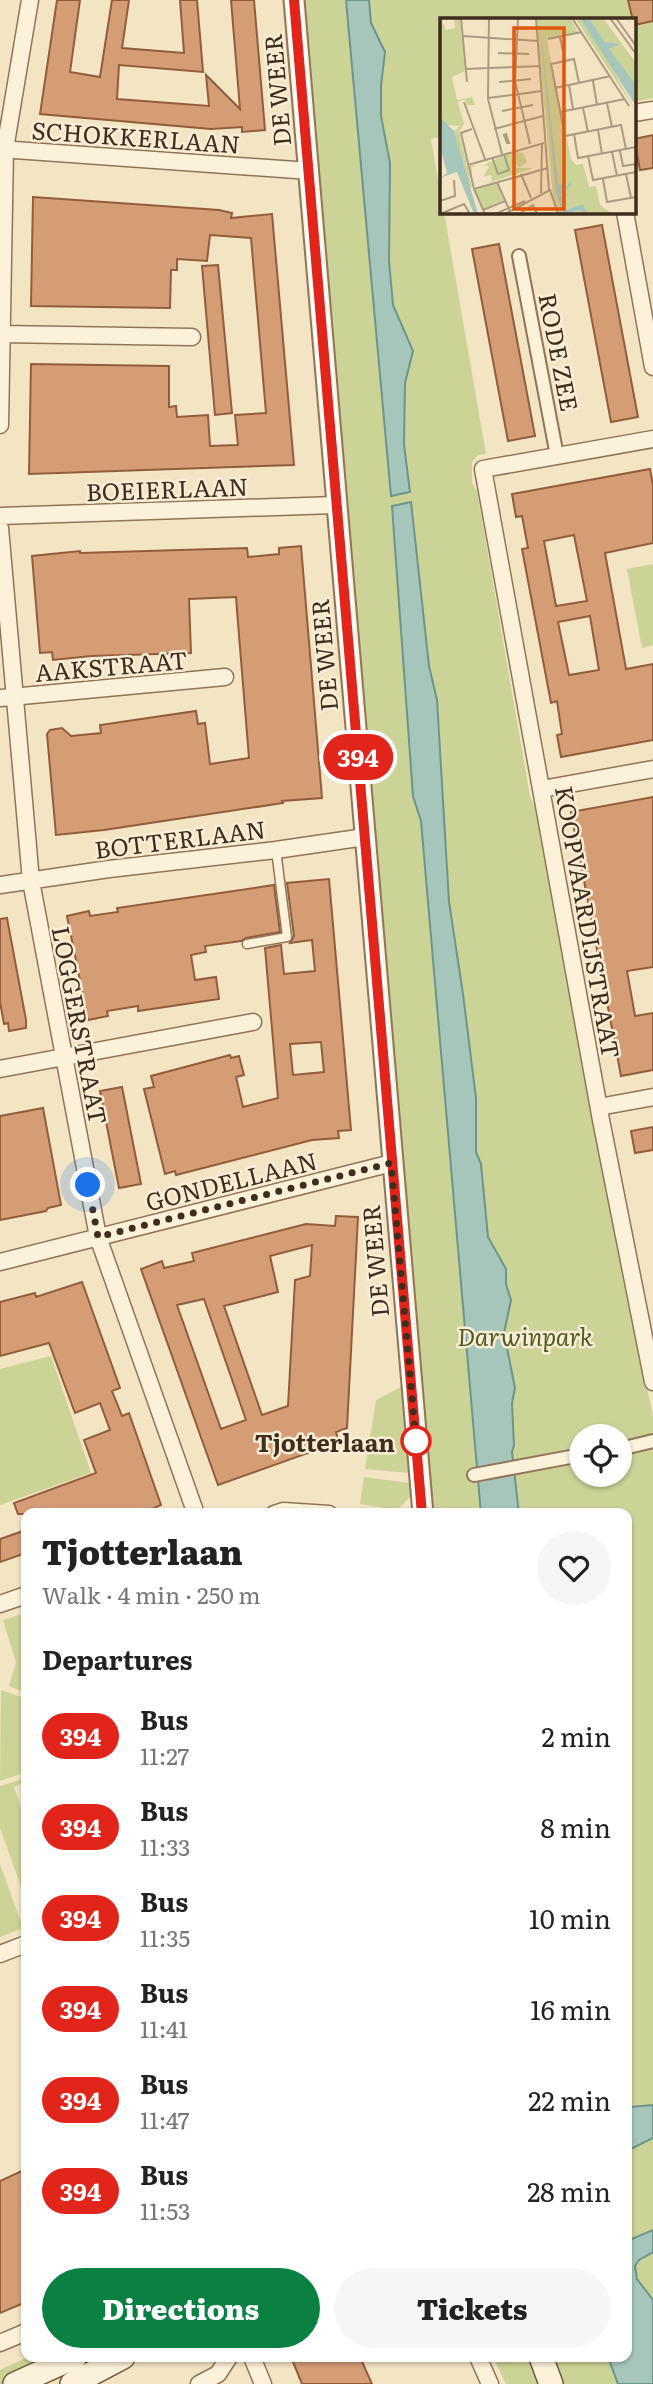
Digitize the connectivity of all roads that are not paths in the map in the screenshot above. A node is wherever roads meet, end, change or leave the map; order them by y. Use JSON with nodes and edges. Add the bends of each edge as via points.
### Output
{"nodes":[{"id":1,"x":30,"y":0,"type":"edge"},
{"id":2,"x":294,"y":0,"type":"edge"},
{"id":3,"x":2,"y":149,"type":"edge"},
{"id":4,"x":310,"y":172,"type":"junction"},
{"id":5,"x":625,"y":214,"type":"edge"},
{"id":6,"x":519,"y":256,"type":"dead end"},
{"id":7,"x":1,"y":334,"type":"edge"},
{"id":8,"x":192,"y":337,"type":"dead end"},
{"id":9,"x":653,"y":368,"type":"edge"},
{"id":10,"x":0,"y":425,"type":"edge"},
{"id":11,"x":653,"y":439,"type":"edge"},
{"id":12,"x":557,"y":456,"type":"junction"},
{"id":13,"x":335,"y":505,"type":"junction"},
{"id":14,"x":0,"y":516,"type":"edge"},
{"id":15,"x":0,"y":528,"type":"edge"},
{"id":16,"x":225,"y":677,"type":"dead end"},
{"id":17,"x":7,"y":697,"type":"edge"},
{"id":18,"x":653,"y":769,"type":"edge"},
{"id":19,"x":542,"y":789,"type":"junction"},
{"id":20,"x":365,"y":837,"type":"junction"},
{"id":21,"x":276,"y":850,"type":"junction"},
{"id":22,"x":31,"y":881,"type":"junction"},
{"id":23,"x":0,"y":885,"type":"edge"},
{"id":24,"x":247,"y":944,"type":"dead end"},
{"id":25,"x":253,"y":1022,"type":"dead end"},
{"id":26,"x":64,"y":1057,"type":"junction"},
{"id":27,"x":0,"y":1069,"type":"edge"},
{"id":28,"x":653,"y":1097,"type":"edge"},
{"id":29,"x":599,"y":1107,"type":"junction"},
{"id":30,"x":391,"y":1163,"type":"junction"},
{"id":31,"x":98,"y":1237,"type":"junction"},
{"id":32,"x":0,"y":1262,"type":"edge"},
{"id":33,"x":653,"y":1382,"type":"edge"},
{"id":34,"x":653,"y":1441,"type":"edge"},
{"id":35,"x":632,"y":1446,"type":"edge"},
{"id":36,"x":569,"y":1457,"type":"edge"},
{"id":37,"x":474,"y":1475,"type":"dead end"},
{"id":38,"x":193,"y":1508,"type":"edge"},
{"id":39,"x":421,"y":1508,"type":"edge"},
{"id":40,"x":21,"y":1597,"type":"edge"},
{"id":41,"x":0,"y":1604,"type":"edge"},
{"id":42,"x":21,"y":1946,"type":"edge"},
{"id":43,"x":0,"y":1954,"type":"edge"},
{"id":44,"x":21,"y":2334,"type":"edge"},
{"id":45,"x":0,"y":2343,"type":"edge"},
{"id":46,"x":64,"y":2362,"type":"edge"},
{"id":47,"x":114,"y":2362,"type":"edge"},
{"id":48,"x":226,"y":2362,"type":"edge"},
{"id":49,"x":254,"y":2362,"type":"edge"},
{"id":50,"x":480,"y":2362,"type":"edge"},
{"id":51,"x":543,"y":2362,"type":"edge"},
{"id":52,"x":15,"y":2384,"type":"edge"},
{"id":53,"x":72,"y":2384,"type":"edge"},
{"id":54,"x":199,"y":2384,"type":"edge"},
{"id":55,"x":263,"y":2384,"type":"edge"},
{"id":56,"x":490,"y":2384,"type":"edge"},
{"id":57,"x":551,"y":2384,"type":"edge"}],
"edges":[{"from":1,"to":3,"type":"street"},
{"from":2,"to":4,"type":"street","name":"DE WEER"},
{"from":3,"to":4,"type":"street","name":"SCHOKKERLAAN"},
{"from":3,"to":7,"type":"street"},
{"from":4,"to":13,"type":"street","name":"DE WEER"},
{"from":5,"to":9,"type":"street"},
{"from":6,"to":12,"type":"street","name":"RODE ZEE"},
{"from":7,"to":8,"type":"street"},
{"from":7,"to":10,"type":"street"},
{"from":11,"to":12,"type":"street"},
{"from":12,"to":19,"type":"street","name":"KOOPVAARDIJSTRAAT","via":[[483,469]]},
{"from":13,"to":14,"type":"street","name":"BOEIERLAAN"},
{"from":13,"to":20,"type":"street","name":"DE WEER"},
{"from":15,"to":17,"type":"street","name":"LOGGERSTRAAT"},
{"from":16,"to":17,"type":"street","name":"AAKSTRAAT"},
{"from":17,"to":22,"type":"street","name":"LOGGERSTRAAT"},
{"from":18,"to":19,"type":"street"},
{"from":19,"to":29,"type":"street","name":"KOOPVAARDIJSTRAAT"},
{"from":20,"to":21,"type":"street","name":"BOTTERLAAN"},
{"from":20,"to":30,"type":"street","name":"DE WEER"},
{"from":21,"to":22,"type":"street","name":"BOTTERLAAN"},
{"from":21,"to":24,"type":"lane","via":[[288,937]]},
{"from":22,"to":23,"type":"street","name":"BOTTERLAAN"},
{"from":22,"to":26,"type":"street","name":"LOGGERSTRAAT"},
{"from":25,"to":26,"type":"street"},
{"from":26,"to":27,"type":"street"},
{"from":26,"to":31,"type":"street","name":"LOGGERSTRAAT"},
{"from":28,"to":29,"type":"street"},
{"from":29,"to":33,"type":"street","name":"KOOPVAARDIJSTRAAT"},
{"from":30,"to":31,"type":"street","name":"GONDELLAAN"},
{"from":30,"to":39,"type":"street","name":"DE WEER"},
{"from":31,"to":32,"type":"street","name":"GONDELLAAN"},
{"from":31,"to":38,"type":"street","name":"LOGGERSTRAAT"},
{"from":34,"to":35,"type":"street"},
{"from":36,"to":37,"type":"street"},
{"from":40,"to":41,"type":"street"},
{"from":42,"to":43,"type":"street"},
{"from":44,"to":45,"type":"street"},
{"from":46,"to":52,"type":"main road"},
{"from":47,"to":53,"type":"main road"},
{"from":48,"to":54,"type":"street","via":[[218,2374]]},
{"from":49,"to":55,"type":"street"},
{"from":50,"to":56,"type":"street"},
{"from":51,"to":57,"type":"main road"}]}
